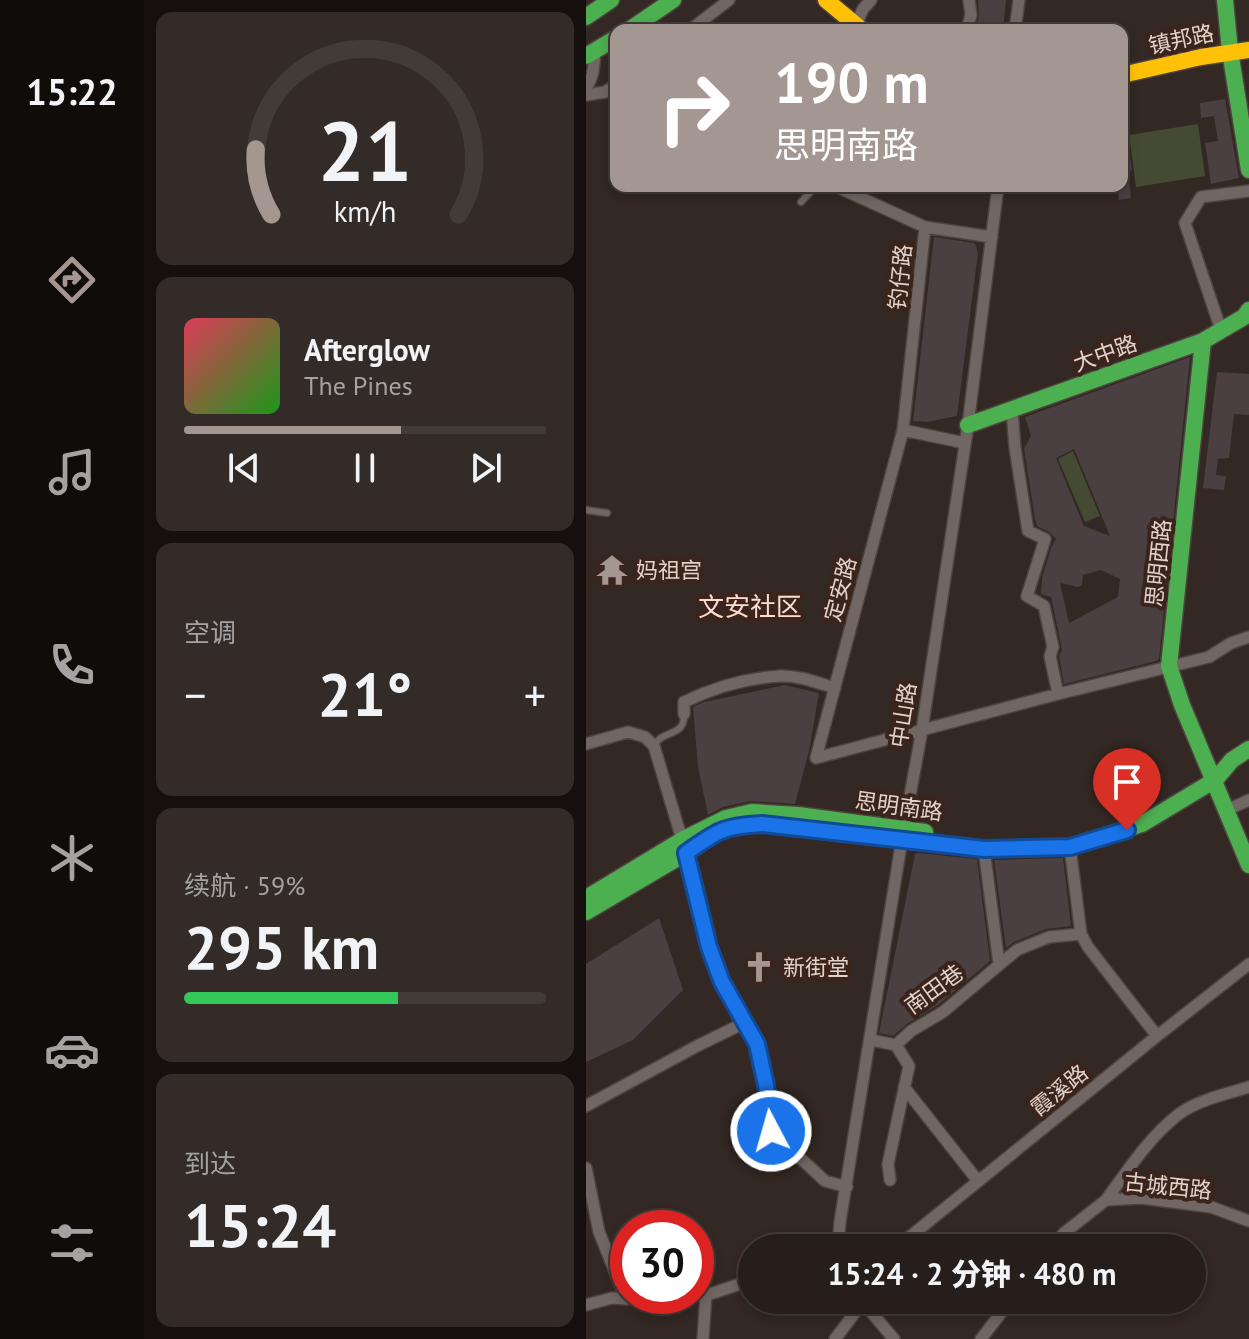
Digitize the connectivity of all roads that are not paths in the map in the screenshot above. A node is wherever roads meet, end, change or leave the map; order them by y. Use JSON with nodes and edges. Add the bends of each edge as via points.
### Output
{"nodes":[{"id":1,"x":611,"y":0,"type":"edge"},
{"id":2,"x":673,"y":0,"type":"edge"},
{"id":3,"x":729,"y":0,"type":"edge"},
{"id":4,"x":826,"y":0,"type":"edge"},
{"id":5,"x":871,"y":0,"type":"edge"},
{"id":6,"x":969,"y":0,"type":"edge"},
{"id":7,"x":1019,"y":0,"type":"edge"},
{"id":8,"x":1225,"y":0,"type":"edge"},
{"id":9,"x":586,"y":17,"type":"edge"},
{"id":10,"x":638,"y":24,"type":"edge"},
{"id":11,"x":698,"y":24,"type":"edge"},
{"id":12,"x":854,"y":24,"type":"edge"},
{"id":13,"x":860,"y":24,"type":"edge"},
{"id":14,"x":969,"y":24,"type":"edge"},
{"id":15,"x":1016,"y":24,"type":"edge"},
{"id":16,"x":610,"y":42,"type":"edge"},
{"id":17,"x":1249,"y":50,"type":"edge"},
{"id":18,"x":1230,"y":51,"type":"junction"},
{"id":19,"x":591,"y":54,"type":"edge"},
{"id":20,"x":1128,"y":74,"type":"edge"},
{"id":21,"x":586,"y":87,"type":"edge"},
{"id":22,"x":610,"y":89,"type":"edge"},
{"id":23,"x":586,"y":95,"type":"edge"},
{"id":24,"x":1249,"y":170,"type":"edge"},
{"id":25,"x":1249,"y":191,"type":"edge"},
{"id":26,"x":810,"y":192,"type":"edge"},
{"id":27,"x":848,"y":192,"type":"edge"},
{"id":28,"x":997,"y":192,"type":"edge"},
{"id":29,"x":801,"y":202,"type":"dead end"},
{"id":30,"x":925,"y":227,"type":"junction"},
{"id":31,"x":992,"y":237,"type":"junction"},
{"id":32,"x":1249,"y":310,"type":"edge"},
{"id":33,"x":1221,"y":330,"type":"junction"},
{"id":34,"x":1203,"y":341,"type":"junction"},
{"id":35,"x":1012,"y":411,"type":"junction"},
{"id":36,"x":968,"y":425,"type":"junction"},
{"id":37,"x":903,"y":430,"type":"junction"},
{"id":38,"x":965,"y":443,"type":"junction"},
{"id":39,"x":586,"y":510,"type":"edge"},
{"id":40,"x":607,"y":513,"type":"dead end"},
{"id":41,"x":1249,"y":637,"type":"edge"},
{"id":42,"x":1169,"y":666,"type":"junction"},
{"id":43,"x":835,"y":688,"type":"junction"},
{"id":44,"x":1058,"y":694,"type":"junction"},
{"id":45,"x":684,"y":714,"type":"joint"},
{"id":46,"x":922,"y":730,"type":"junction"},
{"id":47,"x":1249,"y":740,"type":"edge"},
{"id":48,"x":586,"y":744,"type":"edge"},
{"id":49,"x":654,"y":746,"type":"junction"},
{"id":50,"x":1249,"y":749,"type":"edge"},
{"id":51,"x":1212,"y":775,"type":"junction"},
{"id":52,"x":1249,"y":800,"type":"edge"},
{"id":53,"x":1227,"y":810,"type":"junction"},
{"id":54,"x":903,"y":834,"type":"junction"},
{"id":55,"x":1244,"y":837,"type":"edge"},
{"id":56,"x":684,"y":847,"type":"junction"},
{"id":57,"x":1070,"y":847,"type":"junction"},
{"id":58,"x":984,"y":849,"type":"junction"},
{"id":59,"x":1249,"y":865,"type":"edge"},
{"id":60,"x":586,"y":898,"type":"edge"},
{"id":61,"x":586,"y":912,"type":"edge"},
{"id":62,"x":1081,"y":934,"type":"junction"},
{"id":63,"x":999,"y":964,"type":"junction"},
{"id":64,"x":1249,"y":964,"type":"edge"},
{"id":65,"x":744,"y":1023,"type":"junction"},
{"id":66,"x":1157,"y":1036,"type":"junction"},
{"id":67,"x":871,"y":1040,"type":"junction"},
{"id":68,"x":896,"y":1045,"type":"junction"},
{"id":69,"x":904,"y":1087,"type":"junction"},
{"id":70,"x":1249,"y":1087,"type":"edge"},
{"id":71,"x":586,"y":1106,"type":"edge"},
{"id":72,"x":586,"y":1168,"type":"edge"},
{"id":73,"x":890,"y":1180,"type":"dead end"},
{"id":74,"x":978,"y":1181,"type":"junction"},
{"id":75,"x":847,"y":1187,"type":"junction"},
{"id":76,"x":1106,"y":1200,"type":"junction"},
{"id":77,"x":1249,"y":1221,"type":"edge"},
{"id":78,"x":839,"y":1234,"type":"edge"},
{"id":79,"x":913,"y":1234,"type":"edge"},
{"id":80,"x":1063,"y":1234,"type":"edge"},
{"id":81,"x":610,"y":1259,"type":"edge"},
{"id":82,"x":738,"y":1284,"type":"edge"},
{"id":83,"x":714,"y":1291,"type":"edge"},
{"id":84,"x":610,"y":1299,"type":"edge"},
{"id":85,"x":586,"y":1305,"type":"edge"},
{"id":86,"x":702,"y":1314,"type":"edge"},
{"id":87,"x":853,"y":1314,"type":"edge"},
{"id":88,"x":873,"y":1314,"type":"edge"},
{"id":89,"x":1000,"y":1314,"type":"edge"},
{"id":90,"x":703,"y":1339,"type":"edge"},
{"id":91,"x":835,"y":1339,"type":"edge"},
{"id":92,"x":894,"y":1339,"type":"edge"},
{"id":93,"x":981,"y":1339,"type":"edge"}],
"edges":[{"from":1,"to":9,"type":"main road"},
{"from":2,"to":10,"type":"main road"},
{"from":3,"to":11,"type":"street"},
{"from":4,"to":12,"type":"main road"},
{"from":5,"to":13,"type":"street"},
{"from":6,"to":14,"type":"street"},
{"from":7,"to":15,"type":"street"},
{"from":8,"to":18,"type":"main road"},
{"from":16,"to":19,"type":"main road"},
{"from":17,"to":18,"type":"main road","name":"镇邦路"},
{"from":18,"to":20,"type":"main road","name":"镇邦路"},
{"from":18,"to":24,"type":"main road"},
{"from":19,"to":21,"type":"street","via":[[593,68]]},
{"from":22,"to":23,"type":"street"},
{"from":25,"to":33,"type":"street","via":[[1201,197],[1185,223]]},
{"from":26,"to":29,"type":"lane"},
{"from":27,"to":30,"type":"street","name":"钓仔路"},
{"from":28,"to":31,"type":"street","name":"中山路"},
{"from":30,"to":31,"type":"street"},
{"from":30,"to":37,"type":"street","name":"钓仔路"},
{"from":31,"to":36,"type":"street","name":"中山路"},
{"from":32,"to":33,"type":"main road","name":"大中路"},
{"from":33,"to":34,"type":"main road","name":"大中路"},
{"from":34,"to":35,"type":"main road","name":"大中路"},
{"from":34,"to":42,"type":"main road","name":"思明西路"},
{"from":35,"to":36,"type":"main road","name":"大中路"},
{"from":35,"to":44,"type":"street","via":[[1028,531],[1045,539],[1027,596],[1044,606]]},
{"from":36,"to":38,"type":"street","name":"中山路"},
{"from":37,"to":38,"type":"street"},
{"from":37,"to":43,"type":"street","name":"定安路"},
{"from":38,"to":46,"type":"street","name":"中山路"},
{"from":39,"to":40,"type":"lane"},
{"from":41,"to":42,"type":"street","via":[[1209,657]]},
{"from":42,"to":44,"type":"street"},
{"from":42,"to":51,"type":"main road","name":"思明西路"},
{"from":43,"to":45,"type":"street","via":[[782,676],[755,680],[684,702]]},
{"from":43,"to":46,"type":"street","name":"定安路","via":[[816,758]]},
{"from":44,"to":46,"type":"street"},
{"from":45,"to":49,"type":"lane","via":[[681,727]]},
{"from":46,"to":54,"type":"street","name":"中山路"},
{"from":47,"to":51,"type":"main road"},
{"from":48,"to":49,"type":"street","via":[[628,732]]},
{"from":49,"to":56,"type":"street"},
{"from":50,"to":51,"type":"main road"},
{"from":51,"to":53,"type":"main road","name":"思明西路"},
{"from":51,"to":54,"type":"main road","name":"思明南路","via":[[1141,816],[1063,840]]},
{"from":51,"to":57,"type":"main road","name":"思明南路","via":[[1142,824]]},
{"from":52,"to":53,"type":"street"},
{"from":53,"to":55,"type":"main road","name":"思明西路"},
{"from":54,"to":56,"type":"main road","name":"思明南路","via":[[752,812],[726,818]]},
{"from":54,"to":58,"type":"main road","name":"思明南路"},
{"from":54,"to":67,"type":"street","name":"中山路"},
{"from":55,"to":59,"type":"main road","name":"思明西路"},
{"from":56,"to":60,"type":"main road","name":"思明南路"},
{"from":56,"to":61,"type":"main road","name":"思明南路"},
{"from":56,"to":65,"type":"street","via":[[709,947]]},
{"from":57,"to":58,"type":"main road","name":"思明南路"},
{"from":57,"to":62,"type":"street"},
{"from":58,"to":63,"type":"street"},
{"from":62,"to":63,"type":"street","name":"南田巷","via":[[1049,937]]},
{"from":62,"to":66,"type":"street"},
{"from":63,"to":68,"type":"street","name":"南田巷"},
{"from":64,"to":66,"type":"street","name":"霞溪路"},
{"from":65,"to":71,"type":"street"},
{"from":65,"to":75,"type":"street","via":[[757,1044],[771,1131],[825,1181]]},
{"from":66,"to":74,"type":"street","name":"霞溪路"},
{"from":67,"to":68,"type":"street"},
{"from":67,"to":75,"type":"street","name":"中山路"},
{"from":68,"to":69,"type":"street","name":"南田巷","via":[[909,1066]]},
{"from":69,"to":73,"type":"street","name":"南田巷","via":[[888,1164]]},
{"from":69,"to":74,"type":"street"},
{"from":70,"to":76,"type":"street","via":[[1180,1113],[1144,1148]]},
{"from":72,"to":81,"type":"street"},
{"from":74,"to":79,"type":"street","name":"霞溪路"},
{"from":75,"to":78,"type":"street","name":"中山路"},
{"from":76,"to":77,"type":"street","name":"古城西路","via":[[1141,1198],[1211,1207]]},
{"from":76,"to":80,"type":"street","name":"古城西路"},
{"from":82,"to":83,"type":"street"},
{"from":84,"to":85,"type":"street"},
{"from":86,"to":90,"type":"street"},
{"from":87,"to":91,"type":"street"},
{"from":88,"to":92,"type":"street"},
{"from":89,"to":93,"type":"street"}]}
